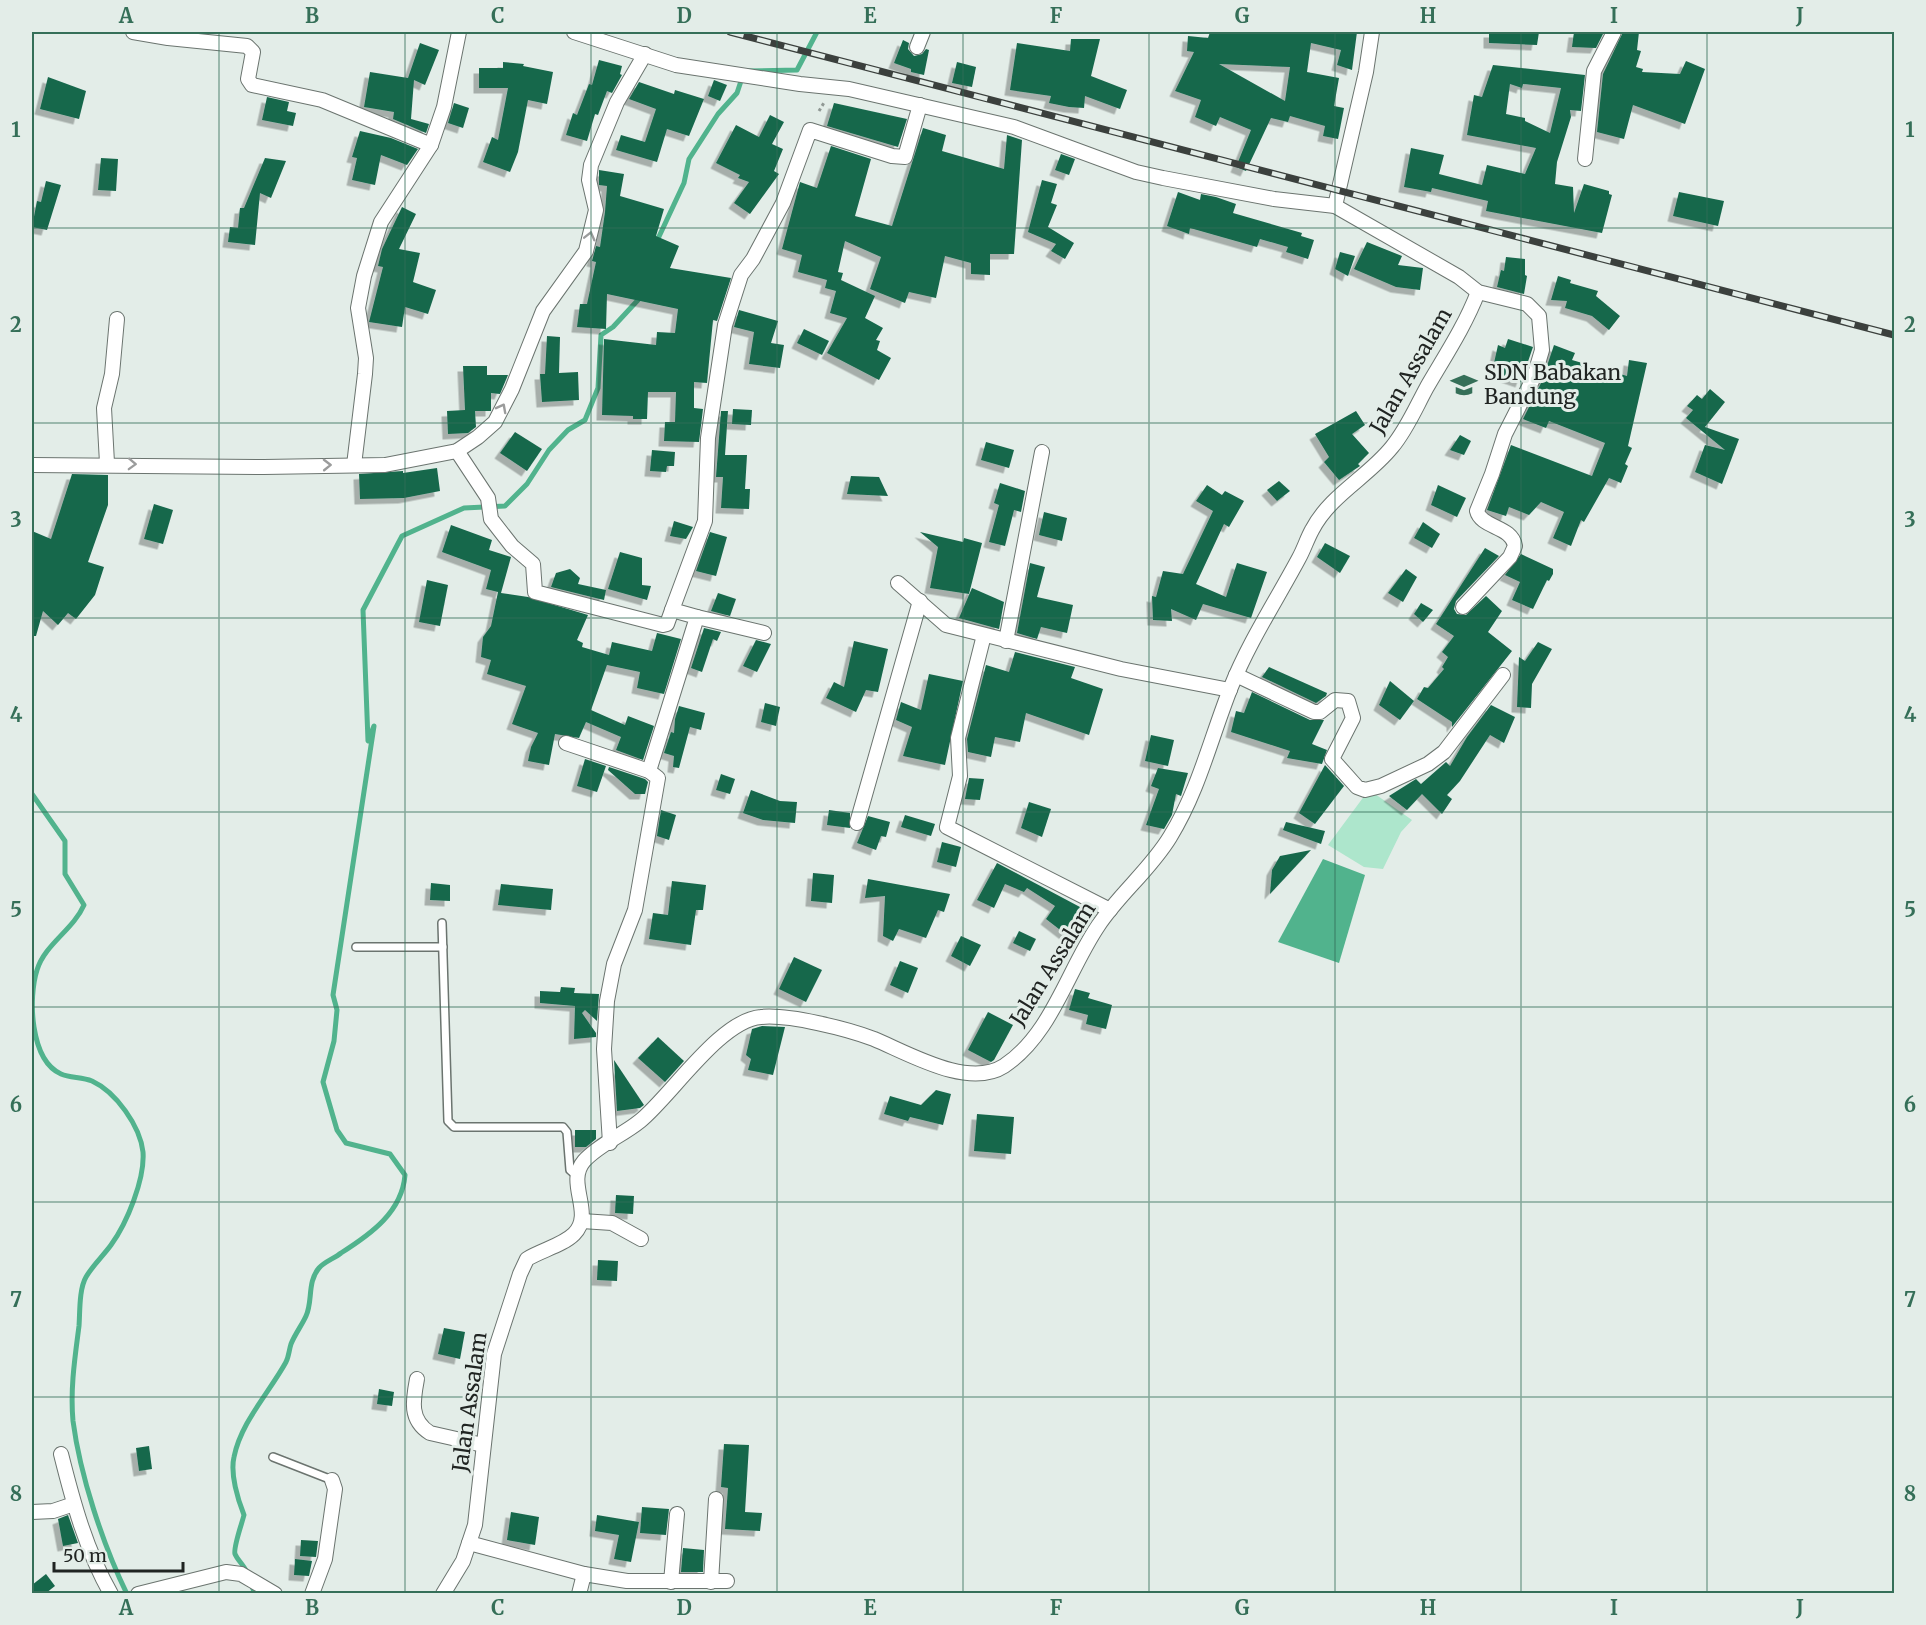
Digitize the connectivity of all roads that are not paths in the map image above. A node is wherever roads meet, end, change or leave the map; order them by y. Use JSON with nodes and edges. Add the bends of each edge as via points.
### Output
{"nodes":[{"id":1,"x":133,"y":32,"type":"edge"},
{"id":2,"x":459,"y":32,"type":"edge"},
{"id":3,"x":574,"y":32,"type":"edge"},
{"id":4,"x":923,"y":32,"type":"edge"},
{"id":5,"x":1372,"y":32,"type":"edge"},
{"id":6,"x":1614,"y":32,"type":"edge"},
{"id":7,"x":916,"y":47,"type":"dead end"},
{"id":8,"x":645,"y":54,"type":"junction"},
{"id":9,"x":921,"y":105,"type":"junction"},
{"id":10,"x":431,"y":145,"type":"junction"},
{"id":11,"x":1585,"y":159,"type":"dead end"},
{"id":12,"x":1335,"y":206,"type":"junction"},
{"id":13,"x":1478,"y":292,"type":"junction"},
{"id":14,"x":117,"y":320,"type":"dead end"},
{"id":15,"x":457,"y":451,"type":"junction"},
{"id":16,"x":1042,"y":452,"type":"dead end"},
{"id":17,"x":107,"y":463,"type":"junction"},
{"id":18,"x":32,"y":465,"type":"edge"},
{"id":19,"x":354,"y":465,"type":"junction"},
{"id":20,"x":898,"y":583,"type":"dead end"},
{"id":21,"x":920,"y":601,"type":"junction"},
{"id":22,"x":1463,"y":607,"type":"dead end"},
{"id":23,"x":672,"y":610,"type":"junction"},
{"id":24,"x":697,"y":617,"type":"junction"},
{"id":25,"x":764,"y":633,"type":"dead end"},
{"id":26,"x":984,"y":635,"type":"junction"},
{"id":27,"x":1006,"y":640,"type":"junction"},
{"id":28,"x":1236,"y":675,"type":"junction"},
{"id":29,"x":1503,"y":675,"type":"dead end"},
{"id":30,"x":1230,"y":690,"type":"junction"},
{"id":31,"x":566,"y":743,"type":"dead end"},
{"id":32,"x":649,"y":771,"type":"junction"},
{"id":33,"x":856,"y":823,"type":"dead end"},
{"id":34,"x":1110,"y":910,"type":"junction"},
{"id":35,"x":442,"y":924,"type":"dead end"},
{"id":36,"x":356,"y":947,"type":"dead end"},
{"id":37,"x":443,"y":947,"type":"junction"},
{"id":38,"x":610,"y":1143,"type":"junction"},
{"id":39,"x":577,"y":1176,"type":"junction"},
{"id":40,"x":582,"y":1221,"type":"junction"},
{"id":41,"x":641,"y":1239,"type":"dead end"},
{"id":42,"x":417,"y":1379,"type":"dead end"},
{"id":43,"x":483,"y":1445,"type":"junction"},
{"id":44,"x":61,"y":1454,"type":"dead end"},
{"id":45,"x":273,"y":1457,"type":"dead end"},
{"id":46,"x":332,"y":1480,"type":"joint"},
{"id":47,"x":716,"y":1499,"type":"dead end"},
{"id":48,"x":74,"y":1504,"type":"junction"},
{"id":49,"x":32,"y":1512,"type":"edge"},
{"id":50,"x":677,"y":1514,"type":"dead end"},
{"id":51,"x":469,"y":1543,"type":"junction"},
{"id":52,"x":584,"y":1574,"type":"junction"},
{"id":53,"x":671,"y":1581,"type":"junction"},
{"id":54,"x":727,"y":1581,"type":"dead end"},
{"id":55,"x":711,"y":1582,"type":"junction"},
{"id":56,"x":111,"y":1593,"type":"edge"},
{"id":57,"x":138,"y":1593,"type":"edge"},
{"id":58,"x":274,"y":1593,"type":"edge"},
{"id":59,"x":312,"y":1593,"type":"edge"},
{"id":60,"x":443,"y":1593,"type":"edge"},
{"id":61,"x":579,"y":1593,"type":"edge"}],
"edges":[{"from":1,"to":10,"type":"street","via":[[247,46],[253,52],[248,79],[252,85],[322,100]]},
{"from":2,"to":10,"type":"street","via":[[444,107]]},
{"from":3,"to":8,"type":"street"},
{"from":4,"to":7,"type":"street"},
{"from":5,"to":12,"type":"street"},
{"from":6,"to":11,"type":"street","via":[[1594,71]]},
{"from":8,"to":9,"type":"street","via":[[676,65],[849,89]]},
{"from":15,"to":8,"type":"street","one_way":true,"via":[[495,422],[543,311],[586,251],[596,210],[591,165],[617,102]]},
{"from":9,"to":12,"type":"street","via":[[1032,132],[1136,172],[1274,199]]},
{"from":9,"to":23,"type":"street","via":[[904,157],[809,131],[783,203],[753,260],[741,274],[725,325],[708,438],[705,521]]},
{"from":10,"to":19,"type":"street","via":[[381,222],[364,276],[358,308],[366,358]]},
{"from":12,"to":13,"type":"street","via":[[1459,277]]},
{"from":13,"to":22,"type":"street","via":[[1527,304],[1537,311],[1542,350],[1477,511],[1509,535],[1515,542],[1514,550]]},
{"from":13,"to":28,"type":"street","name":"Jalan Assalam","via":[[1404,431],[1379,462],[1325,509]]},
{"from":14,"to":17,"type":"street","via":[[104,408]]},
{"from":15,"to":19,"type":"street","via":[[385,465]]},
{"from":15,"to":23,"type":"street","via":[[488,498],[490,519],[533,564],[536,592],[663,625]]},
{"from":16,"to":27,"type":"street"},
{"from":17,"to":18,"type":"street"},
{"from":17,"to":19,"type":"street","one_way":true},
{"from":20,"to":21,"type":"street"},
{"from":21,"to":26,"type":"street","via":[[946,625]]},
{"from":21,"to":33,"type":"street"},
{"from":23,"to":24,"type":"street"},
{"from":24,"to":25,"type":"street"},
{"from":24,"to":32,"type":"street"},
{"from":26,"to":27,"type":"street"},
{"from":26,"to":34,"type":"street","via":[[958,738],[960,776],[947,827]]},
{"from":27,"to":30,"type":"street","via":[[1121,669]]},
{"from":28,"to":29,"type":"street","via":[[1314,712],[1335,700],[1348,700],[1353,718],[1332,759],[1357,787],[1370,790],[1439,757]]},
{"from":28,"to":30,"type":"street","name":"Jalan Assalam"},
{"from":30,"to":34,"type":"street","name":"Jalan Assalam","via":[[1209,754],[1171,836]]},
{"from":31,"to":32,"type":"street"},
{"from":32,"to":38,"type":"street","via":[[658,778],[635,910],[614,964],[606,1009],[604,1079]]},
{"from":34,"to":38,"type":"street","name":"Jalan Assalam","via":[[1039,1032],[1025,1048],[990,1073],[955,1071],[845,1030],[761,1016],[731,1030],[643,1119]]},
{"from":35,"to":37,"type":"lane"},
{"from":36,"to":37,"type":"lane"},
{"from":37,"to":39,"type":"lane","via":[[451,1125],[563,1126],[567,1132],[570,1170]]},
{"from":38,"to":39,"type":"street","name":"Jalan Assalam","via":[[586,1158]]},
{"from":39,"to":40,"type":"street"},
{"from":40,"to":41,"type":"street","via":[[612,1224]]},
{"from":40,"to":43,"type":"street","name":"Jalan Assalam","via":[[568,1239],[528,1259],[520,1274],[494,1354]]},
{"from":42,"to":43,"type":"street","via":[[412,1401],[423,1429]]},
{"from":43,"to":51,"type":"street","name":"Jalan Assalam","via":[[475,1526]]},
{"from":44,"to":48,"type":"street"},
{"from":45,"to":46,"type":"lane"},
{"from":46,"to":59,"type":"street","via":[[335,1489],[326,1559]]},
{"from":47,"to":55,"type":"street"},
{"from":48,"to":49,"type":"street"},
{"from":48,"to":56,"type":"street","via":[[98,1570]]},
{"from":50,"to":53,"type":"street"},
{"from":51,"to":52,"type":"street"},
{"from":51,"to":60,"type":"street","name":"Jalan Assalam"},
{"from":52,"to":53,"type":"street","via":[[627,1581]]},
{"from":52,"to":61,"type":"street"},
{"from":53,"to":55,"type":"street"},
{"from":54,"to":55,"type":"street"},
{"from":57,"to":58,"type":"street","via":[[226,1572],[241,1574]]}]}
